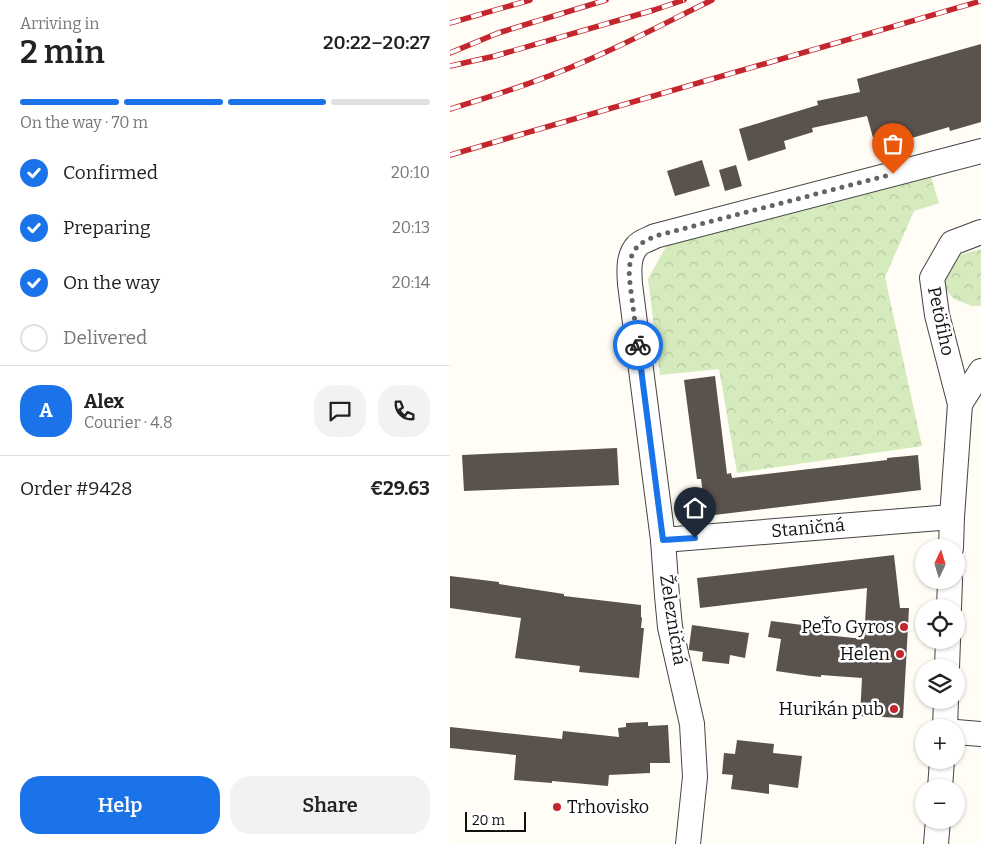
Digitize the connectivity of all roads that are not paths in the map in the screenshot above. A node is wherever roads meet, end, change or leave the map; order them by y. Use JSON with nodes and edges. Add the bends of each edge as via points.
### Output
{"nodes":[{"id":1,"x":981,"y":151,"type":"edge"},
{"id":2,"x":981,"y":232,"type":"edge"},
{"id":3,"x":981,"y":371,"type":"edge"},
{"id":4,"x":960,"y":404,"type":"junction"},
{"id":5,"x":952,"y":516,"type":"junction"},
{"id":6,"x":951,"y":539,"type":"edge"},
{"id":7,"x":663,"y":540,"type":"junction"},
{"id":8,"x":965,"y":733,"type":"edge"},
{"id":9,"x":981,"y":734,"type":"edge"},
{"id":10,"x":937,"y":829,"type":"edge"},
{"id":11,"x":688,"y":844,"type":"edge"},
{"id":12,"x":936,"y":844,"type":"edge"}],
"edges":[{"from":1,"to":7,"type":"street","name":"Železničná","via":[[655,236],[638,245],[631,257],[629,270]]},
{"from":2,"to":4,"type":"street","name":"Petöfiho","via":[[952,243],[932,278],[937,315]]},
{"from":3,"to":4,"type":"street","name":"Petöfiho"},
{"from":4,"to":5,"type":"street","name":"Petöfiho"},
{"from":5,"to":6,"type":"street","name":"Petöfiho"},
{"from":5,"to":7,"type":"street","name":"Staničná"},
{"from":7,"to":11,"type":"street","name":"Železničná","via":[[670,627],[692,724],[695,777]]},
{"from":8,"to":9,"type":"street"},
{"from":10,"to":12,"type":"street"}]}
